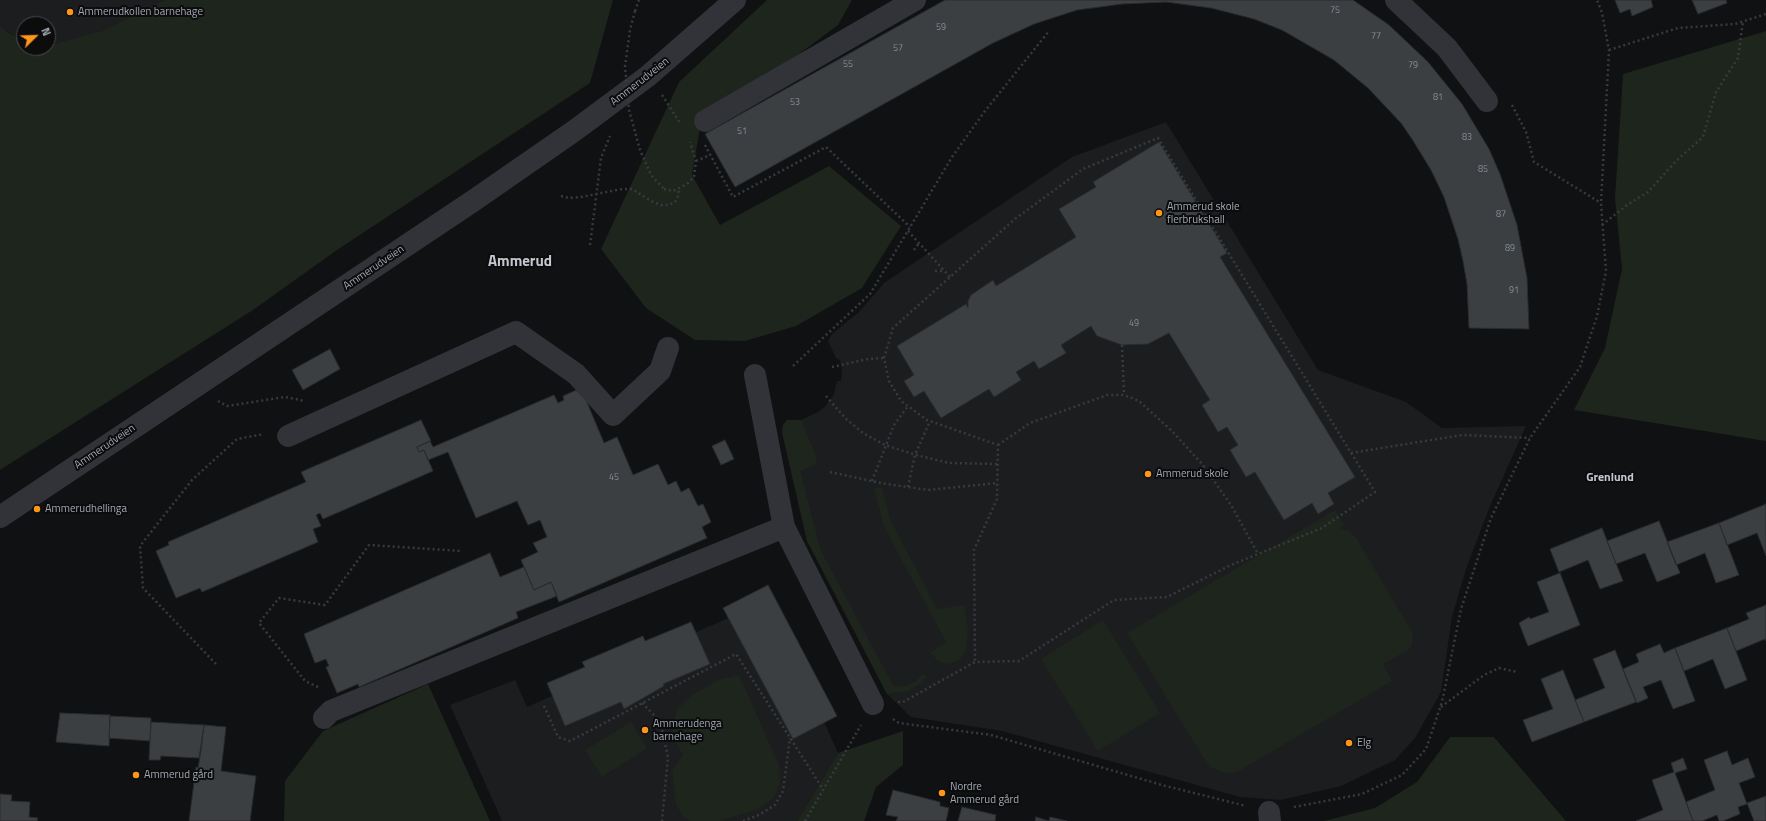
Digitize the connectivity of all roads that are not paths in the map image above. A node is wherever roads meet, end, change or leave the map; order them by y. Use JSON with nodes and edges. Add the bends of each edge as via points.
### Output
{"nodes":[{"id":1,"x":735,"y":0,"type":"edge"},
{"id":2,"x":915,"y":0,"type":"edge"},
{"id":3,"x":1396,"y":0,"type":"edge"},
{"id":4,"x":1487,"y":101,"type":"dead end"},
{"id":5,"x":705,"y":121,"type":"road end"},
{"id":6,"x":668,"y":348,"type":"dead end"},
{"id":7,"x":755,"y":375,"type":"dead end"},
{"id":8,"x":288,"y":436,"type":"road end"},
{"id":9,"x":0,"y":517,"type":"edge"},
{"id":10,"x":784,"y":527,"type":"junction"},
{"id":11,"x":873,"y":704,"type":"road end"},
{"id":12,"x":324,"y":718,"type":"dead end"}],
"edges":[{"from":1,"to":9,"type":"street","name":"Ammerudveien","via":[[648,76],[574,132]]},
{"from":2,"to":5,"type":"street"},
{"from":3,"to":4,"type":"street","via":[[1447,48]]},
{"from":6,"to":8,"type":"street","via":[[660,371],[613,415],[576,374],[516,332]]},
{"from":7,"to":10,"type":"street"},
{"from":10,"to":11,"type":"street"},
{"from":10,"to":12,"type":"street","via":[[331,712]]}]}
